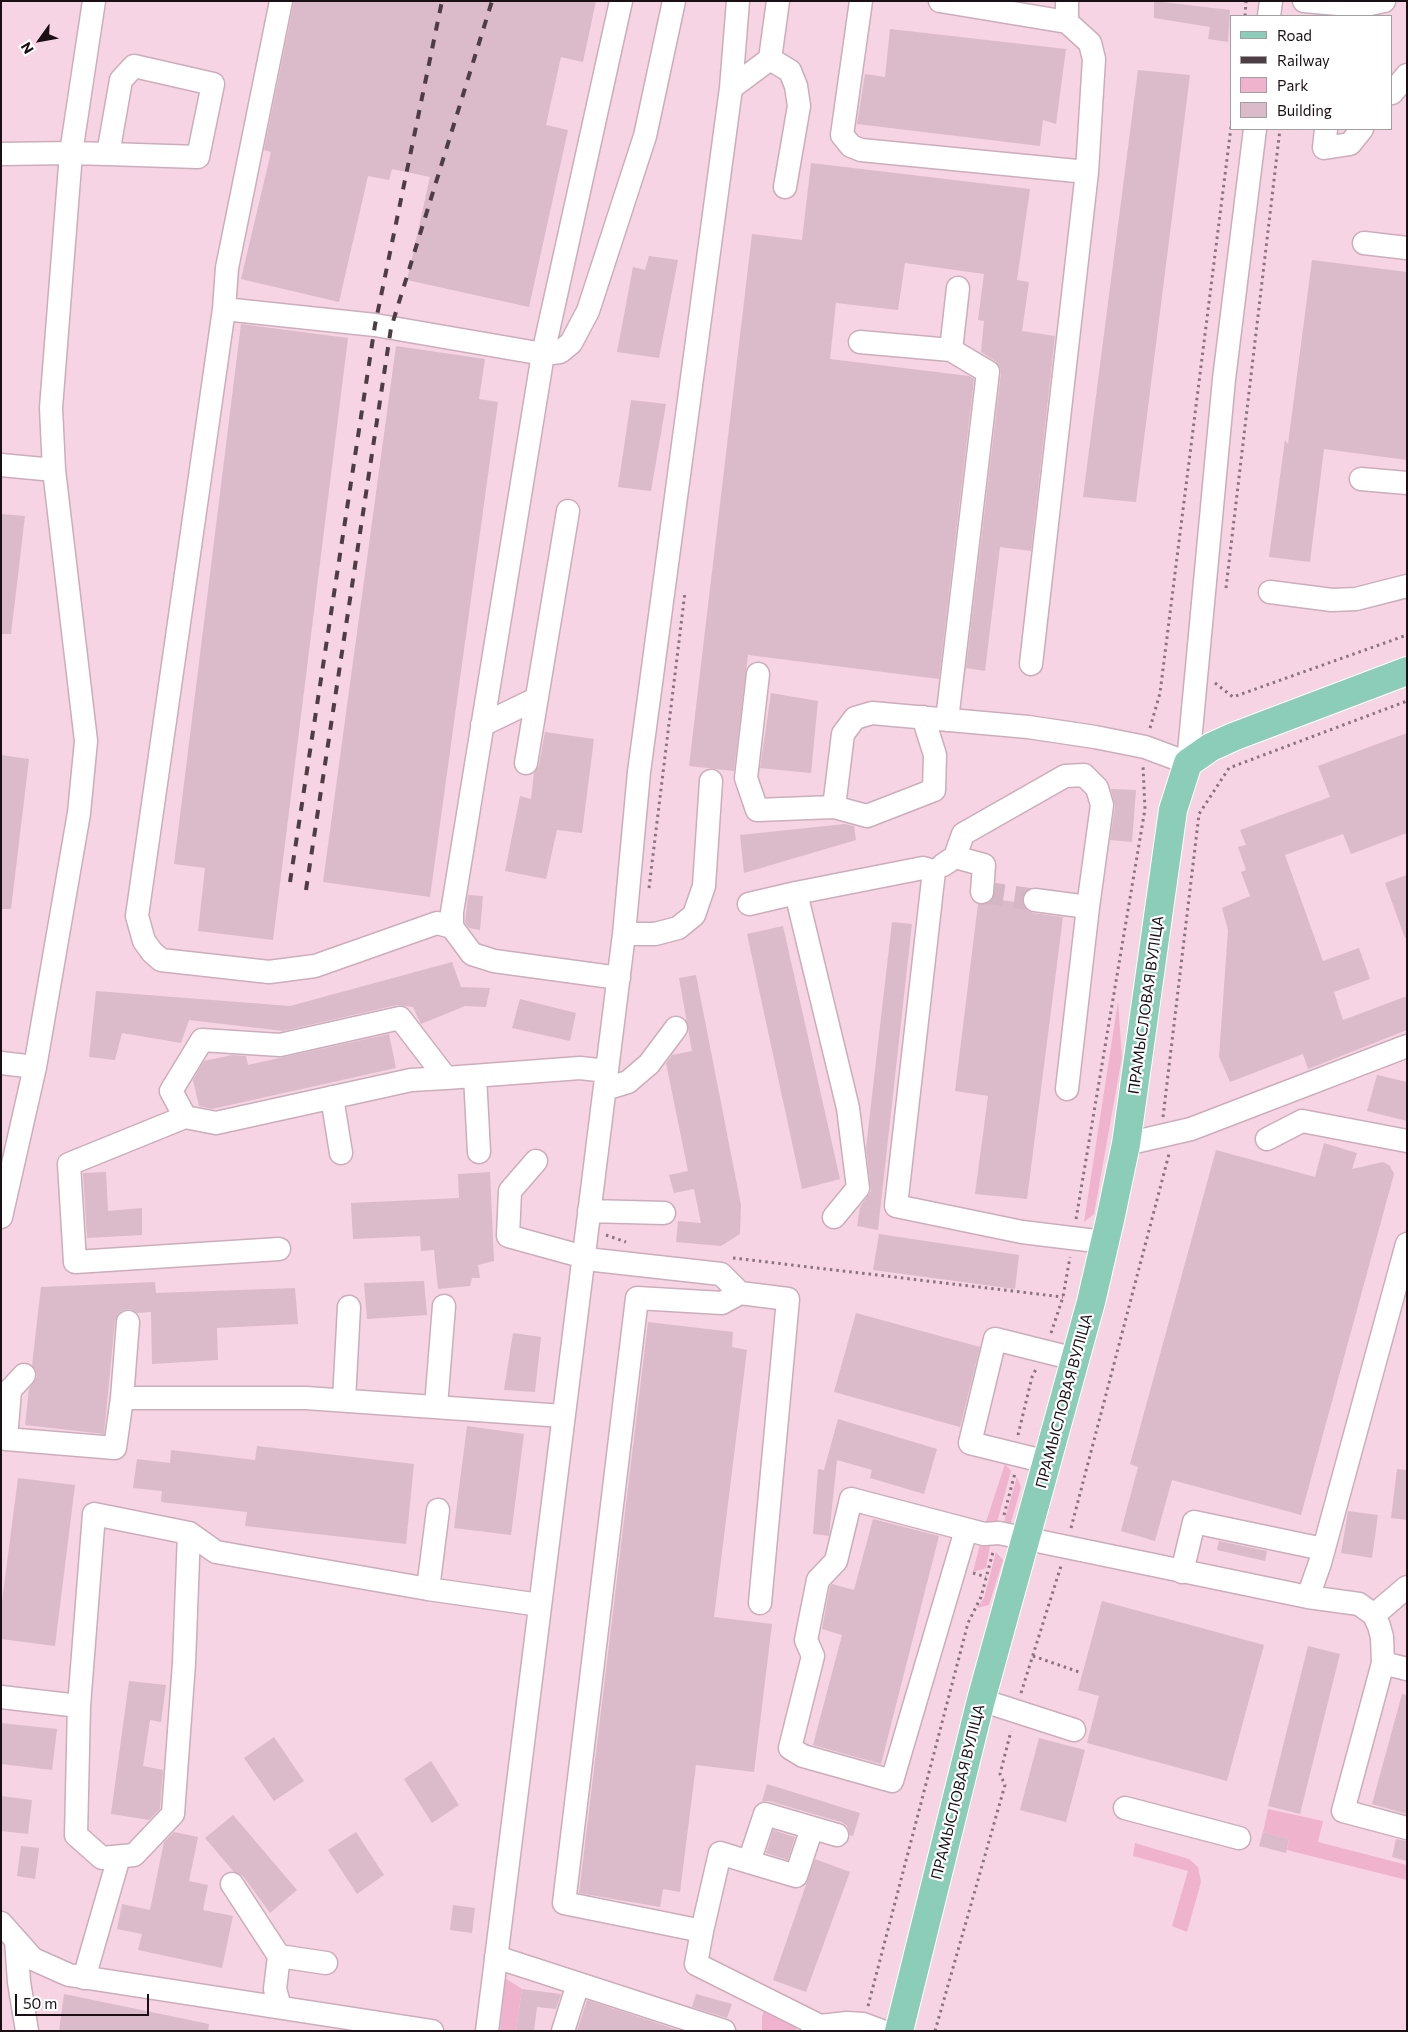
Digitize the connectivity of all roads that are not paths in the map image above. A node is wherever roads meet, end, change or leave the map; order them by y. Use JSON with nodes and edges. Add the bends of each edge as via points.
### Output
{"nodes":[{"id":1,"x":94,"y":1,"type":"edge"},
{"id":2,"x":281,"y":1,"type":"edge"},
{"id":3,"x":621,"y":1,"type":"edge"},
{"id":4,"x":674,"y":1,"type":"edge"},
{"id":5,"x":738,"y":1,"type":"edge"},
{"id":6,"x":778,"y":1,"type":"edge"},
{"id":7,"x":861,"y":1,"type":"edge"},
{"id":8,"x":940,"y":1,"type":"edge"},
{"id":9,"x":1271,"y":1,"type":"edge"},
{"id":10,"x":1304,"y":1,"type":"edge"},
{"id":11,"x":1384,"y":1,"type":"edge"},
{"id":12,"x":1358,"y":11,"type":"edge"},
{"id":13,"x":1067,"y":12,"type":"edge"},
{"id":14,"x":1269,"y":15,"type":"edge"},
{"id":15,"x":770,"y":59,"type":"junction"},
{"id":16,"x":1407,"y":76,"type":"edge"},
{"id":17,"x":731,"y":88,"type":"junction"},
{"id":18,"x":1393,"y":92,"type":"edge"},
{"id":19,"x":1255,"y":130,"type":"edge"},
{"id":20,"x":1326,"y":130,"type":"edge"},
{"id":21,"x":1361,"y":130,"type":"edge"},
{"id":22,"x":71,"y":152,"type":"junction"},
{"id":23,"x":1,"y":154,"type":"edge"},
{"id":24,"x":108,"y":154,"type":"junction"},
{"id":25,"x":1087,"y":172,"type":"junction"},
{"id":26,"x":785,"y":187,"type":"dead end"},
{"id":27,"x":1364,"y":243,"type":"dead end"},
{"id":28,"x":1407,"y":248,"type":"edge"},
{"id":29,"x":958,"y":288,"type":"dead end"},
{"id":30,"x":224,"y":309,"type":"junction"},
{"id":31,"x":860,"y":342,"type":"dead end"},
{"id":32,"x":950,"y":350,"type":"junction"},
{"id":33,"x":543,"y":354,"type":"junction"},
{"id":34,"x":1,"y":465,"type":"edge"},
{"id":35,"x":54,"y":470,"type":"junction"},
{"id":36,"x":1361,"y":479,"type":"dead end"},
{"id":37,"x":1407,"y":483,"type":"edge"},
{"id":38,"x":568,"y":511,"type":"dead end"},
{"id":39,"x":1407,"y":586,"type":"edge"},
{"id":40,"x":1270,"y":592,"type":"dead end"},
{"id":41,"x":1031,"y":664,"type":"dead end"},
{"id":42,"x":1407,"y":671,"type":"edge"},
{"id":43,"x":758,"y":674,"type":"dead end"},
{"id":44,"x":536,"y":699,"type":"junction"},
{"id":45,"x":923,"y":718,"type":"junction"},
{"id":46,"x":947,"y":720,"type":"junction"},
{"id":47,"x":482,"y":725,"type":"junction"},
{"id":48,"x":526,"y":763,"type":"dead end"},
{"id":49,"x":1188,"y":763,"type":"junction"},
{"id":50,"x":711,"y":781,"type":"dead end"},
{"id":51,"x":834,"y":807,"type":"junction"},
{"id":52,"x":955,"y":857,"type":"junction"},
{"id":53,"x":934,"y":871,"type":"junction"},
{"id":54,"x":982,"y":892,"type":"dead end"},
{"id":55,"x":796,"y":893,"type":"junction"},
{"id":56,"x":1035,"y":900,"type":"tunnel mouth"},
{"id":57,"x":749,"y":904,"type":"dead end"},
{"id":58,"x":1088,"y":907,"type":"junction"},
{"id":59,"x":452,"y":927,"type":"junction"},
{"id":60,"x":624,"y":934,"type":"junction"},
{"id":61,"x":619,"y":978,"type":"junction"},
{"id":62,"x":676,"y":1028,"type":"dead end"},
{"id":63,"x":1407,"y":1046,"type":"edge"},
{"id":64,"x":1,"y":1063,"type":"edge"},
{"id":65,"x":35,"y":1067,"type":"junction"},
{"id":66,"x":475,"y":1076,"type":"junction"},
{"id":67,"x":446,"y":1078,"type":"junction"},
{"id":68,"x":606,"y":1080,"type":"junction"},
{"id":69,"x":1067,"y":1089,"type":"dead end"},
{"id":70,"x":332,"y":1098,"type":"junction"},
{"id":71,"x":186,"y":1117,"type":"junction"},
{"id":72,"x":1267,"y":1139,"type":"dead end"},
{"id":73,"x":1407,"y":1141,"type":"edge"},
{"id":74,"x":1126,"y":1144,"type":"junction"},
{"id":75,"x":479,"y":1152,"type":"dead end"},
{"id":76,"x":341,"y":1153,"type":"dead end"},
{"id":77,"x":536,"y":1161,"type":"dead end"},
{"id":78,"x":7,"y":1164,"type":"edge"},
{"id":79,"x":664,"y":1213,"type":"dead end"},
{"id":80,"x":1,"y":1217,"type":"edge"},
{"id":81,"x":834,"y":1217,"type":"dead end"},
{"id":82,"x":588,"y":1219,"type":"junction"},
{"id":83,"x":1104,"y":1242,"type":"junction"},
{"id":84,"x":1407,"y":1244,"type":"edge"},
{"id":85,"x":279,"y":1249,"type":"dead end"},
{"id":86,"x":584,"y":1257,"type":"junction"},
{"id":87,"x":740,"y":1293,"type":"junction"},
{"id":88,"x":349,"y":1306,"type":"dead end"},
{"id":89,"x":444,"y":1306,"type":"dead end"},
{"id":90,"x":128,"y":1322,"type":"dead end"},
{"id":91,"x":1076,"y":1359,"type":"junction"},
{"id":92,"x":24,"y":1375,"type":"dead end"},
{"id":93,"x":122,"y":1398,"type":"junction"},
{"id":94,"x":344,"y":1400,"type":"junction"},
{"id":95,"x":436,"y":1406,"type":"junction"},
{"id":96,"x":564,"y":1416,"type":"junction"},
{"id":97,"x":1047,"y":1462,"type":"junction"},
{"id":98,"x":438,"y":1510,"type":"dead end"},
{"id":99,"x":966,"y":1530,"type":"junction"},
{"id":100,"x":190,"y":1534,"type":"junction"},
{"id":101,"x":1026,"y":1540,"type":"junction"},
{"id":102,"x":1323,"y":1549,"type":"junction"},
{"id":103,"x":1182,"y":1572,"type":"junction"},
{"id":104,"x":1407,"y":1587,"type":"edge"},
{"id":105,"x":428,"y":1589,"type":"junction"},
{"id":106,"x":1308,"y":1597,"type":"junction"},
{"id":107,"x":760,"y":1603,"type":"dead end"},
{"id":108,"x":540,"y":1604,"type":"junction"},
{"id":109,"x":1374,"y":1615,"type":"junction"},
{"id":110,"x":1383,"y":1663,"type":"junction"},
{"id":111,"x":1407,"y":1669,"type":"edge"},
{"id":112,"x":1,"y":1697,"type":"edge"},
{"id":113,"x":981,"y":1700,"type":"junction"},
{"id":114,"x":79,"y":1706,"type":"junction"},
{"id":115,"x":1074,"y":1730,"type":"dead end"},
{"id":116,"x":1126,"y":1808,"type":"dead end"},
{"id":117,"x":812,"y":1828,"type":"junction"},
{"id":118,"x":1407,"y":1828,"type":"edge"},
{"id":119,"x":837,"y":1835,"type":"dead end"},
{"id":120,"x":1239,"y":1838,"type":"dead end"},
{"id":121,"x":119,"y":1856,"type":"junction"},
{"id":122,"x":749,"y":1862,"type":"junction"},
{"id":123,"x":232,"y":1884,"type":"dead end"},
{"id":124,"x":1,"y":1923,"type":"edge"},
{"id":125,"x":702,"y":1930,"type":"junction"},
{"id":126,"x":9,"y":1947,"type":"edge"},
{"id":127,"x":279,"y":1956,"type":"junction"},
{"id":128,"x":496,"y":1957,"type":"junction"},
{"id":129,"x":326,"y":1962,"type":"dead end"},
{"id":130,"x":84,"y":1978,"type":"junction"},
{"id":131,"x":578,"y":1984,"type":"junction"},
{"id":132,"x":280,"y":2007,"type":"junction"},
{"id":133,"x":816,"y":2028,"type":"edge"},
{"id":134,"x":714,"y":2029,"type":"edge"},
{"id":135,"x":27,"y":2031,"type":"edge"},
{"id":136,"x":432,"y":2031,"type":"edge"},
{"id":137,"x":487,"y":2031,"type":"edge"},
{"id":138,"x":563,"y":2031,"type":"edge"},
{"id":139,"x":882,"y":2031,"type":"edge"},
{"id":140,"x":899,"y":2031,"type":"edge"}],
"edges":[{"from":1,"to":22,"type":"lane"},
{"from":2,"to":30,"type":"lane","via":[[227,268]]},
{"from":3,"to":33,"type":"lane"},
{"from":4,"to":33,"type":"lane","via":[[645,136],[588,311],[571,343],[560,352]]},
{"from":5,"to":17,"type":"lane"},
{"from":6,"to":15,"type":"lane"},
{"from":7,"to":25,"type":"lane","via":[[842,135],[851,146],[860,150]]},
{"from":8,"to":13,"type":"lane"},
{"from":9,"to":14,"type":"lane"},
{"from":10,"to":12,"type":"lane"},
{"from":11,"to":12,"type":"lane"},
{"from":13,"to":25,"type":"lane","via":[[1090,43],[1094,59]]},
{"from":15,"to":17,"type":"lane"},
{"from":15,"to":26,"type":"lane","via":[[790,71],[799,106]]},
{"from":16,"to":18,"type":"lane"},
{"from":17,"to":60,"type":"lane","via":[[638,772]]},
{"from":19,"to":49,"type":"lane","via":[[1224,379]]},
{"from":20,"to":21,"type":"lane","via":[[1324,148],[1350,144]]},
{"from":22,"to":23,"type":"lane"},
{"from":22,"to":24,"type":"lane"},
{"from":22,"to":35,"type":"lane","via":[[52,408]]},
{"from":24,"to":24,"type":"lane","via":[[198,157],[212,84],[134,66],[121,80]]},
{"from":25,"to":41,"type":"lane"},
{"from":27,"to":28,"type":"lane"},
{"from":29,"to":32,"type":"lane"},
{"from":30,"to":33,"type":"lane","via":[[375,325]]},
{"from":30,"to":59,"type":"lane","via":[[137,916],[144,941],[161,960],[269,972],[315,966],[436,923]]},
{"from":31,"to":32,"type":"lane"},
{"from":32,"to":46,"type":"lane","via":[[988,372]]},
{"from":33,"to":47,"type":"lane"},
{"from":34,"to":35,"type":"lane"},
{"from":35,"to":65,"type":"lane","via":[[86,740],[79,813]]},
{"from":36,"to":37,"type":"lane"},
{"from":38,"to":44,"type":"lane"},
{"from":39,"to":40,"type":"lane","via":[[1348,600]]},
{"from":42,"to":49,"type":"main road","via":[[1233,737]]},
{"from":43,"to":51,"type":"lane","via":[[746,778],[757,810]]},
{"from":44,"to":47,"type":"lane"},
{"from":44,"to":48,"type":"lane"},
{"from":45,"to":46,"type":"lane"},
{"from":45,"to":51,"type":"lane","via":[[872,713],[855,718],[843,734]]},
{"from":45,"to":51,"type":"lane","via":[[935,755],[934,790],[867,816]]},
{"from":46,"to":49,"type":"lane","via":[[1096,737],[1145,746]]},
{"from":47,"to":59,"type":"lane"},
{"from":49,"to":74,"type":"main road","name":"ПРАМЫСЛОВАЯ ВУЛІЦА","via":[[1173,810]]},
{"from":50,"to":60,"type":"lane","via":[[704,886],[694,915],[678,928],[655,934]]},
{"from":52,"to":53,"type":"lane"},
{"from":52,"to":54,"type":"lane","via":[[984,865]]},
{"from":52,"to":58,"type":"lane","via":[[963,834],[1065,776],[1084,775],[1097,788],[1102,805]]},
{"from":53,"to":55,"type":"lane","via":[[923,868]]},
{"from":53,"to":83,"type":"lane","via":[[896,1206],[1022,1232]]},
{"from":55,"to":57,"type":"lane"},
{"from":55,"to":81,"type":"lane","via":[[849,1117],[858,1188]]},
{"from":56,"to":58,"type":"lane"},
{"from":58,"to":69,"type":"lane"},
{"from":59,"to":61,"type":"lane","via":[[472,954],[494,961]]},
{"from":60,"to":61,"type":"lane"},
{"from":61,"to":68,"type":"lane"},
{"from":62,"to":68,"type":"lane","via":[[649,1064],[628,1082]]},
{"from":63,"to":74,"type":"lane","via":[[1191,1129]]},
{"from":64,"to":65,"type":"lane"},
{"from":65,"to":78,"type":"lane"},
{"from":66,"to":67,"type":"lane"},
{"from":66,"to":68,"type":"lane","via":[[580,1068]]},
{"from":66,"to":75,"type":"lane"},
{"from":67,"to":70,"type":"lane","via":[[411,1080]]},
{"from":67,"to":71,"type":"lane","via":[[400,1018],[280,1044],[202,1040],[171,1091]]},
{"from":68,"to":82,"type":"lane"},
{"from":70,"to":71,"type":"lane","via":[[216,1123]]},
{"from":70,"to":76,"type":"lane"},
{"from":71,"to":85,"type":"lane","via":[[69,1164],[75,1262]]},
{"from":72,"to":73,"type":"lane","via":[[1302,1121]]},
{"from":74,"to":83,"type":"main road","name":"ПРАМЫСЛОВАЯ ВУЛІЦА"},
{"from":77,"to":86,"type":"lane","via":[[510,1191],[508,1236]]},
{"from":78,"to":80,"type":"lane"},
{"from":79,"to":82,"type":"lane"},
{"from":82,"to":86,"type":"lane"},
{"from":83,"to":91,"type":"main road","name":"ПРАМЫСЛОВАЯ ВУЛІЦА"},
{"from":84,"to":102,"type":"lane"},
{"from":86,"to":87,"type":"lane","via":[[721,1274]]},
{"from":86,"to":96,"type":"lane"},
{"from":87,"to":107,"type":"lane","via":[[788,1299]]},
{"from":87,"to":125,"type":"lane","via":[[722,1303],[636,1298],[564,1903]]},
{"from":88,"to":94,"type":"lane"},
{"from":89,"to":95,"type":"lane"},
{"from":90,"to":93,"type":"lane"},
{"from":91,"to":97,"type":"main road","name":"ПРАМЫСЛОВАЯ ВУЛІЦА"},
{"from":91,"to":97,"type":"lane","via":[[995,1339],[970,1443]]},
{"from":92,"to":93,"type":"lane","via":[[10,1390],[6,1438],[115,1448]]},
{"from":93,"to":94,"type":"lane"},
{"from":94,"to":95,"type":"lane"},
{"from":95,"to":96,"type":"lane"},
{"from":96,"to":108,"type":"lane"},
{"from":97,"to":101,"type":"main road","name":"ПРАМЫСЛОВАЯ ВУЛІЦА"},
{"from":98,"to":105,"type":"lane"},
{"from":99,"to":99,"type":"lane","via":[[892,1781],[803,1756],[790,1748],[813,1656],[806,1640],[818,1580],[836,1561],[851,1499]]},
{"from":99,"to":101,"type":"lane"},
{"from":100,"to":105,"type":"lane","via":[[216,1552]]},
{"from":100,"to":114,"type":"lane","via":[[94,1514]]},
{"from":100,"to":121,"type":"lane","via":[[173,1814],[134,1855]]},
{"from":101,"to":103,"type":"lane"},
{"from":101,"to":113,"type":"main road","name":"ПРАМЫСЛОВАЯ ВУЛІЦА"},
{"from":102,"to":103,"type":"lane","via":[[1194,1522]]},
{"from":102,"to":106,"type":"lane"},
{"from":103,"to":106,"type":"lane"},
{"from":104,"to":109,"type":"lane"},
{"from":105,"to":108,"type":"lane"},
{"from":106,"to":109,"type":"lane","via":[[1359,1604]]},
{"from":108,"to":128,"type":"lane"},
{"from":109,"to":110,"type":"lane","via":[[1382,1637]]},
{"from":110,"to":111,"type":"lane"},
{"from":110,"to":118,"type":"lane","via":[[1344,1811]]},
{"from":112,"to":114,"type":"lane"},
{"from":113,"to":115,"type":"lane"},
{"from":113,"to":140,"type":"main road","name":"ПРАМЫСЛОВАЯ ВУЛІЦА"},
{"from":114,"to":121,"type":"lane","via":[[76,1835],[102,1858]]},
{"from":116,"to":120,"type":"lane"},
{"from":117,"to":119,"type":"lane"},
{"from":117,"to":122,"type":"lane","via":[[796,1876]]},
{"from":117,"to":122,"type":"lane","via":[[764,1814]]},
{"from":121,"to":130,"type":"lane"},
{"from":122,"to":125,"type":"lane","via":[[720,1853]]},
{"from":123,"to":127,"type":"lane"},
{"from":124,"to":126,"type":"lane"},
{"from":125,"to":133,"type":"lane","via":[[696,1964]]},
{"from":126,"to":130,"type":"lane","via":[[69,1975]]},
{"from":126,"to":135,"type":"lane"},
{"from":127,"to":129,"type":"lane"},
{"from":127,"to":132,"type":"lane","via":[[275,1989]]},
{"from":128,"to":131,"type":"lane"},
{"from":128,"to":137,"type":"lane"},
{"from":130,"to":132,"type":"lane"},
{"from":131,"to":134,"type":"lane"},
{"from":131,"to":138,"type":"lane"},
{"from":132,"to":136,"type":"lane"},
{"from":133,"to":139,"type":"lane","via":[[863,2024]]}]}
